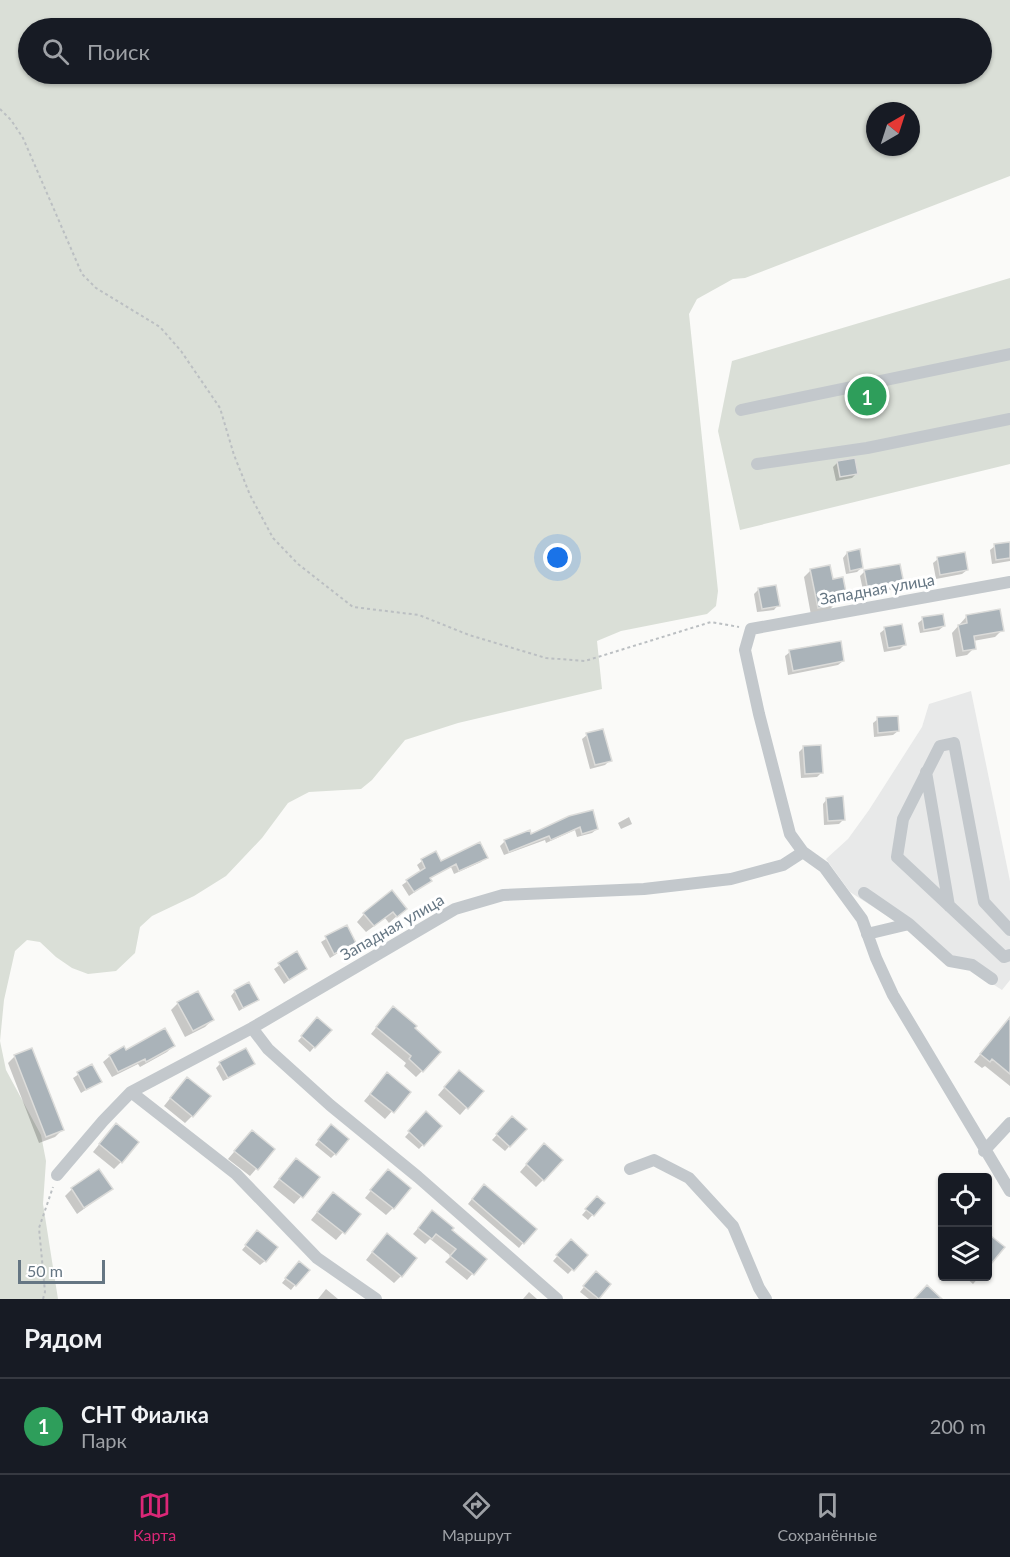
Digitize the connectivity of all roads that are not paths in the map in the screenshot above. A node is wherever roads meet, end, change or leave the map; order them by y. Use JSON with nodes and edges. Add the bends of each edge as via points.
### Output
{"nodes":[{"id":1,"x":1010,"y":354,"type":"edge"},
{"id":2,"x":741,"y":410,"type":"dead end"},
{"id":3,"x":1010,"y":419,"type":"edge"},
{"id":4,"x":757,"y":464,"type":"dead end"},
{"id":5,"x":1010,"y":582,"type":"edge"},
{"id":6,"x":926,"y":772,"type":"junction"},
{"id":7,"x":790,"y":834,"type":"junction"},
{"id":8,"x":803,"y":852,"type":"junction"},
{"id":9,"x":788,"y":862,"type":"junction"},
{"id":10,"x":819,"y":864,"type":"junction"},
{"id":11,"x":864,"y":892,"type":"dead end"},
{"id":12,"x":950,"y":906,"type":"junction"},
{"id":13,"x":909,"y":924,"type":"junction"},
{"id":14,"x":1010,"y":930,"type":"edge"},
{"id":15,"x":867,"y":934,"type":"junction"},
{"id":16,"x":1010,"y":955,"type":"edge"},
{"id":17,"x":992,"y":980,"type":"dead end"},
{"id":18,"x":252,"y":1028,"type":"junction"},
{"id":19,"x":132,"y":1092,"type":"junction"},
{"id":20,"x":1010,"y":1123,"type":"edge"},
{"id":21,"x":984,"y":1151,"type":"junction"},
{"id":22,"x":630,"y":1169,"type":"dead end"},
{"id":23,"x":57,"y":1176,"type":"road end"},
{"id":24,"x":1010,"y":1191,"type":"edge"},
{"id":25,"x":376,"y":1299,"type":"edge"},
{"id":26,"x":557,"y":1299,"type":"edge"},
{"id":27,"x":766,"y":1299,"type":"edge"}],
"edges":[{"from":1,"to":2,"type":"street"},
{"from":3,"to":4,"type":"street","via":[[867,448]]},
{"from":5,"to":7,"type":"street","name":"Западная улица","via":[[751,629],[745,650]]},
{"from":6,"to":12,"type":"street"},
{"from":6,"to":12,"type":"street","via":[[903,819],[897,856]]},
{"from":6,"to":14,"type":"street","via":[[940,746],[954,743],[984,902]]},
{"from":7,"to":8,"type":"street"},
{"from":7,"to":9,"type":"street"},
{"from":8,"to":9,"type":"street","name":"Западная улица"},
{"from":8,"to":10,"type":"street"},
{"from":9,"to":10,"type":"street"},
{"from":9,"to":18,"type":"street","name":"Западная улица","via":[[731,879],[644,889],[503,895],[454,909]]},
{"from":10,"to":15,"type":"street","via":[[862,919]]},
{"from":11,"to":13,"type":"street"},
{"from":12,"to":16,"type":"street","via":[[1004,957]]},
{"from":13,"to":15,"type":"street"},
{"from":13,"to":17,"type":"street","via":[[950,961],[972,965]]},
{"from":15,"to":21,"type":"street","via":[[893,995]]},
{"from":18,"to":19,"type":"street","name":"Западная улица"},
{"from":18,"to":26,"type":"street","via":[[268,1049],[330,1105]]},
{"from":19,"to":23,"type":"street","name":"Западная улица"},
{"from":19,"to":25,"type":"street","via":[[236,1174],[317,1258]]},
{"from":20,"to":21,"type":"street"},
{"from":21,"to":24,"type":"street"},
{"from":22,"to":27,"type":"street","via":[[654,1160],[689,1178],[733,1226]]}]}
